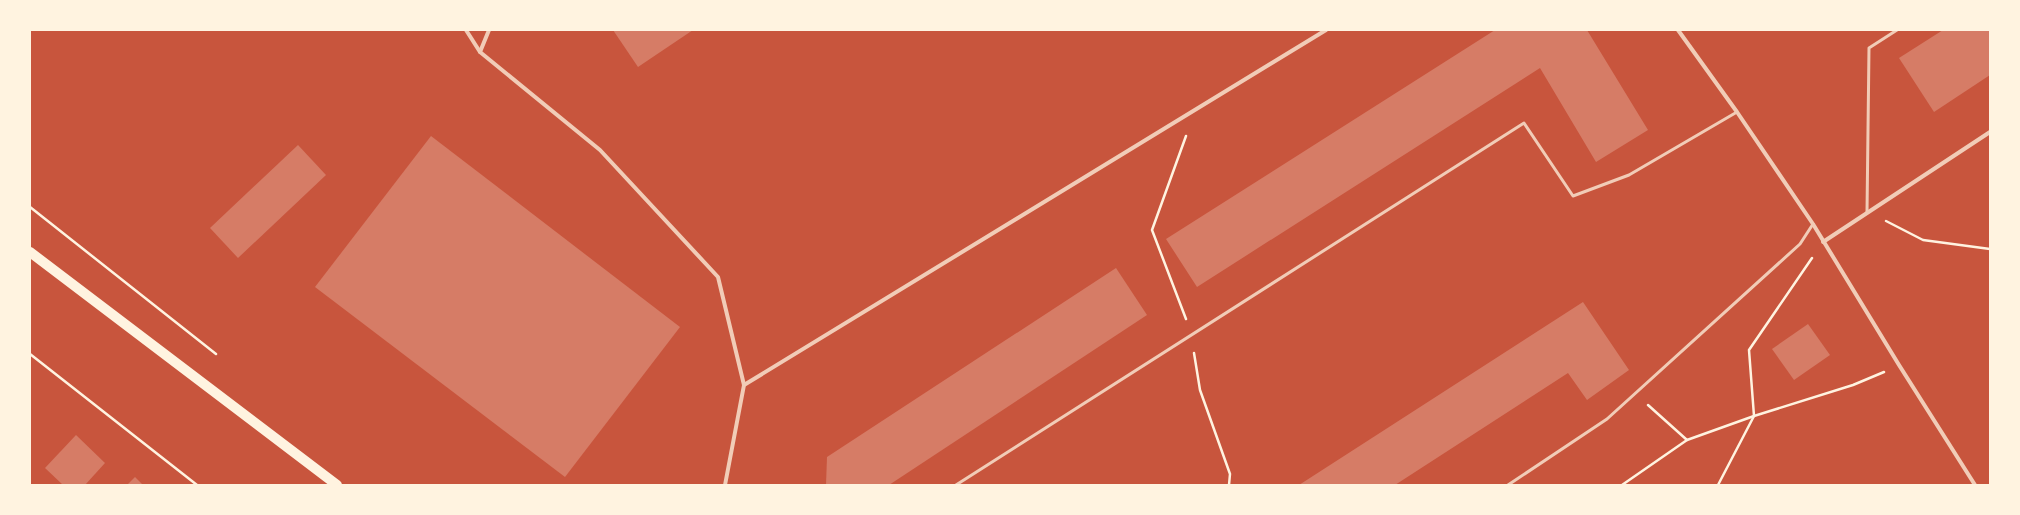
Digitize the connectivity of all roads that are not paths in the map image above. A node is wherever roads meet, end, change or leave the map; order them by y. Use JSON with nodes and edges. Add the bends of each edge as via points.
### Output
{"nodes":[{"id":1,"x":466,"y":30,"type":"edge"},
{"id":2,"x":489,"y":30,"type":"edge"},
{"id":3,"x":1326,"y":30,"type":"edge"},
{"id":4,"x":1678,"y":30,"type":"edge"},
{"id":5,"x":1896,"y":30,"type":"edge"},
{"id":6,"x":480,"y":52,"type":"junction"},
{"id":7,"x":1737,"y":112,"type":"junction"},
{"id":8,"x":1990,"y":132,"type":"edge"},
{"id":9,"x":1867,"y":212,"type":"junction"},
{"id":10,"x":1813,"y":224,"type":"junction"},
{"id":11,"x":1823,"y":242,"type":"junction"},
{"id":12,"x":30,"y":252,"type":"edge"},
{"id":13,"x":744,"y":385,"type":"junction"},
{"id":14,"x":337,"y":485,"type":"edge"},
{"id":15,"x":725,"y":485,"type":"edge"},
{"id":16,"x":956,"y":485,"type":"edge"},
{"id":17,"x":1508,"y":485,"type":"edge"},
{"id":18,"x":1975,"y":485,"type":"edge"}],
"edges":[{"from":1,"to":6,"type":"street"},
{"from":2,"to":6,"type":"street"},
{"from":3,"to":13,"type":"street"},
{"from":4,"to":7,"type":"street"},
{"from":5,"to":9,"type":"lane","via":[[1869,48]]},
{"from":6,"to":13,"type":"street","via":[[600,150],[718,277]]},
{"from":7,"to":10,"type":"street"},
{"from":7,"to":16,"type":"lane","via":[[1629,175],[1573,196],[1524,123]]},
{"from":8,"to":9,"type":"street"},
{"from":9,"to":11,"type":"street"},
{"from":10,"to":11,"type":"street"},
{"from":10,"to":17,"type":"lane","via":[[1800,244],[1607,419]]},
{"from":11,"to":18,"type":"street"},
{"from":12,"to":14,"type":"main road"},
{"from":13,"to":15,"type":"street"}]}
